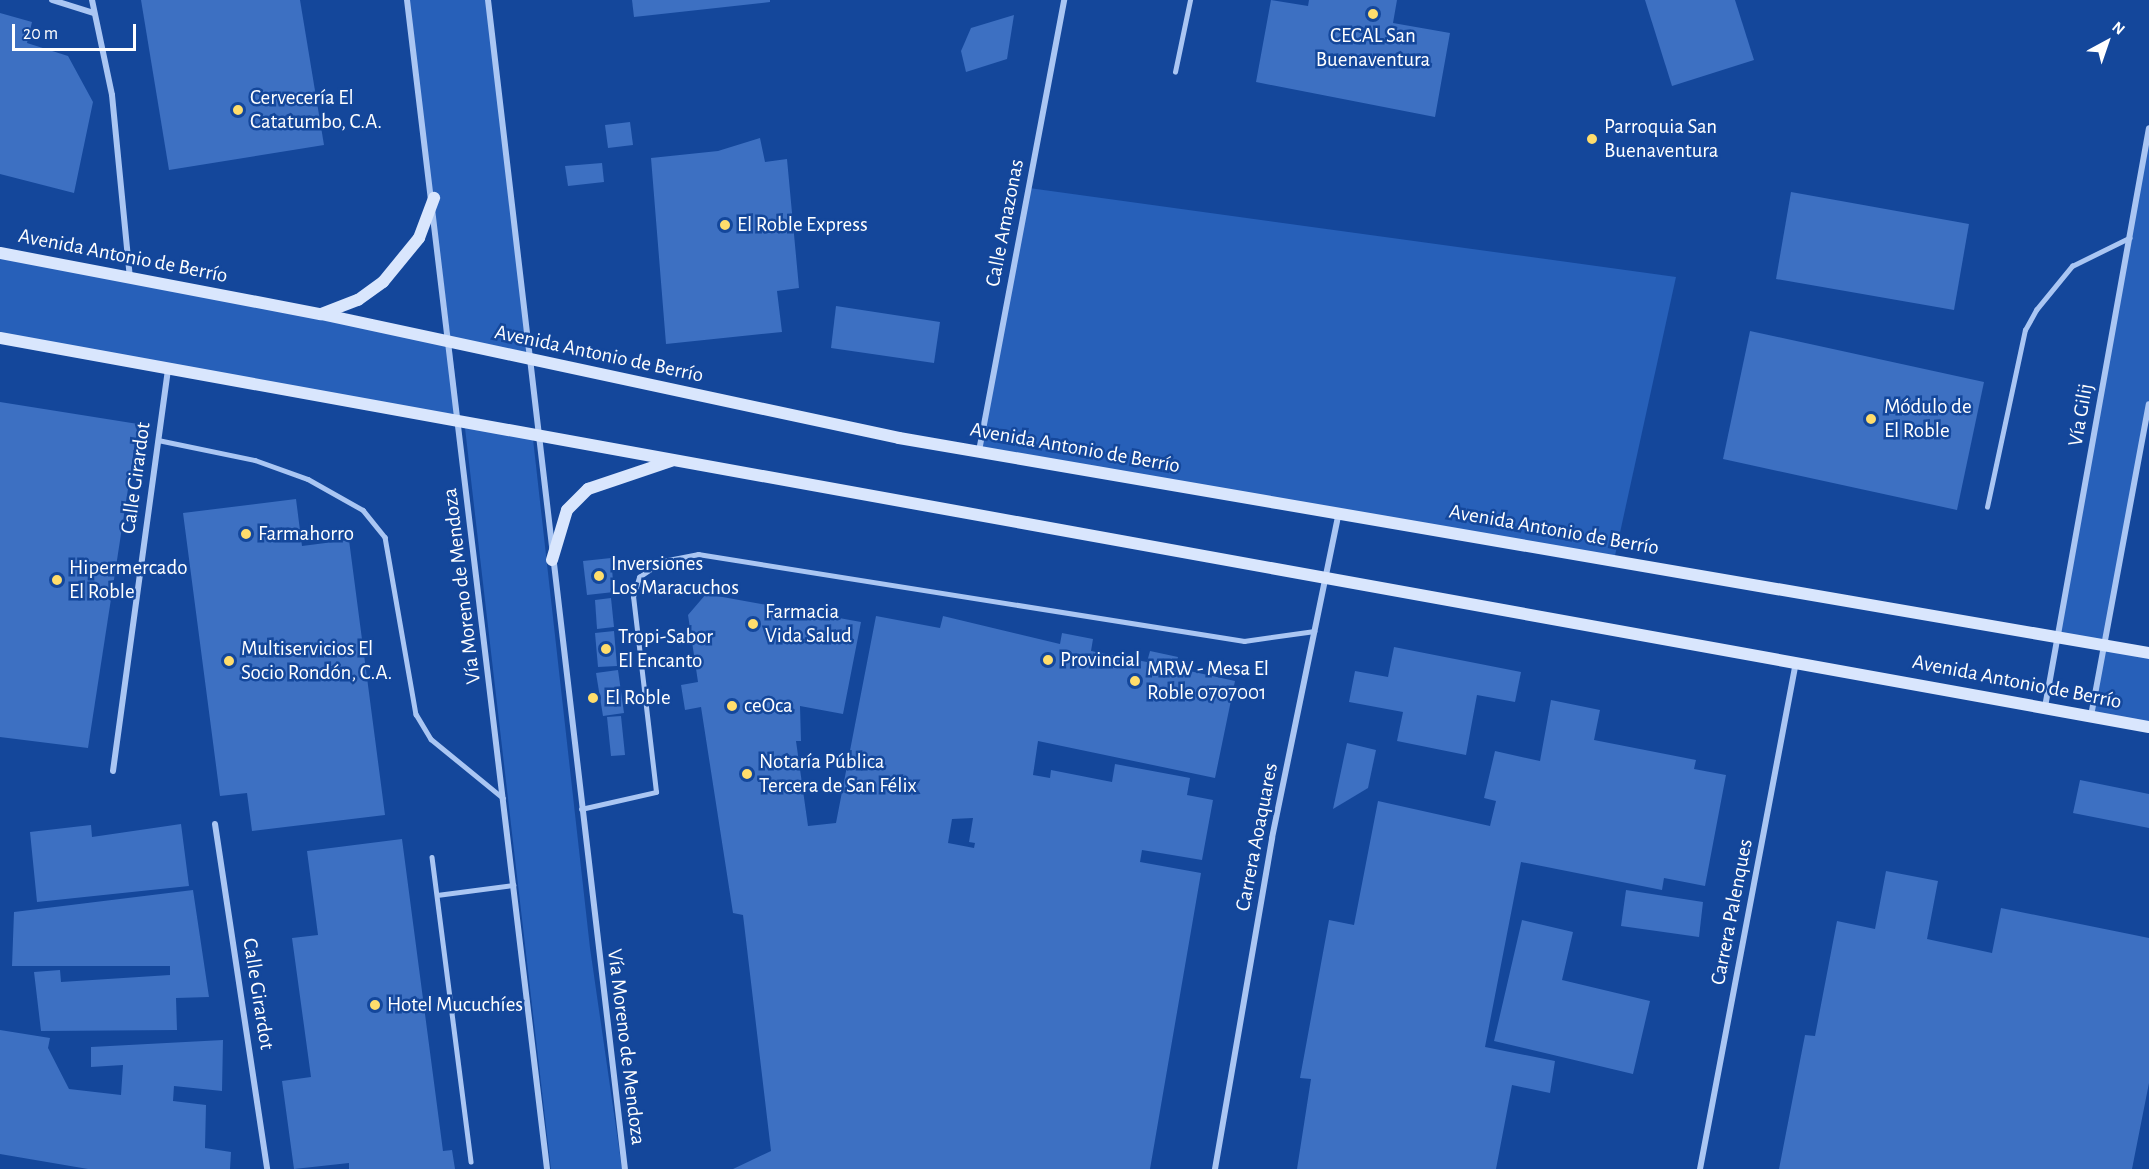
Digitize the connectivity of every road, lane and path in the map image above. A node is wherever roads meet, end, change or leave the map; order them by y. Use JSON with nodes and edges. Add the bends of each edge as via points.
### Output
{"nodes":[{"id":1,"x":52,"y":0,"type":"edge"},
{"id":2,"x":92,"y":0,"type":"edge"},
{"id":3,"x":407,"y":0,"type":"edge"},
{"id":4,"x":488,"y":0,"type":"edge"},
{"id":5,"x":1064,"y":0,"type":"edge"},
{"id":6,"x":1190,"y":0,"type":"edge"},
{"id":7,"x":94,"y":13,"type":"junction"},
{"id":8,"x":1175,"y":72,"type":"dead end"},
{"id":9,"x":2149,"y":128,"type":"edge"},
{"id":10,"x":434,"y":198,"type":"junction"},
{"id":11,"x":2129,"y":238,"type":"junction"},
{"id":12,"x":0,"y":253,"type":"edge"},
{"id":13,"x":130,"y":278,"type":"junction"},
{"id":14,"x":321,"y":314,"type":"junction"},
{"id":15,"x":0,"y":338,"type":"edge"},
{"id":16,"x":451,"y":342,"type":"junction"},
{"id":17,"x":530,"y":359,"type":"junction"},
{"id":18,"x":168,"y":369,"type":"junction"},
{"id":19,"x":2149,"y":404,"type":"edge"},
{"id":20,"x":460,"y":421,"type":"junction"},
{"id":21,"x":538,"y":435,"type":"junction"},
{"id":22,"x":158,"y":440,"type":"junction"},
{"id":23,"x":979,"y":451,"type":"junction"},
{"id":24,"x":675,"y":460,"type":"junction"},
{"id":25,"x":1987,"y":507,"type":"dead end"},
{"id":26,"x":1339,"y":513,"type":"junction"},
{"id":27,"x":552,"y":560,"type":"junction"},
{"id":28,"x":1325,"y":576,"type":"junction"},
{"id":29,"x":1314,"y":631,"type":"junction"},
{"id":30,"x":2058,"y":637,"type":"junction"},
{"id":31,"x":2105,"y":645,"type":"junction"},
{"id":32,"x":2149,"y":653,"type":"edge"},
{"id":33,"x":1796,"y":661,"type":"junction"},
{"id":34,"x":2045,"y":707,"type":"junction"},
{"id":35,"x":2091,"y":716,"type":"junction"},
{"id":36,"x":2149,"y":727,"type":"edge"},
{"id":37,"x":113,"y":771,"type":"dead end"},
{"id":38,"x":503,"y":798,"type":"junction"},
{"id":39,"x":580,"y":809,"type":"junction"},
{"id":40,"x":215,"y":824,"type":"dead end"},
{"id":41,"x":432,"y":857,"type":"dead end"},
{"id":42,"x":513,"y":885,"type":"junction"},
{"id":43,"x":437,"y":895,"type":"junction"},
{"id":44,"x":471,"y":1162,"type":"dead end"},
{"id":45,"x":267,"y":1169,"type":"edge"},
{"id":46,"x":547,"y":1169,"type":"edge"},
{"id":47,"x":625,"y":1169,"type":"edge"},
{"id":48,"x":1215,"y":1169,"type":"edge"},
{"id":49,"x":1700,"y":1169,"type":"edge"}],
"edges":[{"from":1,"to":7,"type":"street"},
{"from":2,"to":7,"type":"street"},
{"from":3,"to":10,"type":"street","name":"Vía Moreno de Mendoza"},
{"from":4,"to":17,"type":"street","name":"Vía Moreno de Mendoza"},
{"from":5,"to":23,"type":"street","name":"Calle Amazonas"},
{"from":6,"to":8,"type":"lane"},
{"from":7,"to":13,"type":"street","via":[[112,95]]},
{"from":9,"to":11,"type":"street","name":"Vía Gilij"},
{"from":10,"to":14,"type":"street","via":[[419,238],[383,282],[358,300]]},
{"from":10,"to":16,"type":"street","name":"Vía Moreno de Mendoza"},
{"from":11,"to":25,"type":"lane","via":[[2072,266],[2031,320]]},
{"from":11,"to":30,"type":"street","name":"Vía Gilij"},
{"from":12,"to":13,"type":"street","name":"Avenida Antonio de Berrío"},
{"from":13,"to":14,"type":"street","name":"Avenida Antonio de Berrío"},
{"from":14,"to":16,"type":"street","name":"Avenida Antonio de Berrío"},
{"from":15,"to":18,"type":"street","name":"Avenida Antonio de Berrío"},
{"from":16,"to":17,"type":"street","name":"Avenida Antonio de Berrío"},
{"from":16,"to":20,"type":"street","name":"Vía Moreno de Mendoza"},
{"from":17,"to":21,"type":"street","name":"Vía Moreno de Mendoza"},
{"from":17,"to":23,"type":"street","name":"Avenida Antonio de Berrío"},
{"from":18,"to":20,"type":"street","name":"Avenida Antonio de Berrío"},
{"from":18,"to":22,"type":"street","name":"Calle Girardot"},
{"from":19,"to":31,"type":"street"},
{"from":20,"to":21,"type":"street","name":"Avenida Antonio de Berrío"},
{"from":20,"to":38,"type":"street","name":"Vía Moreno de Mendoza"},
{"from":21,"to":24,"type":"street","name":"Avenida Antonio de Berrío"},
{"from":21,"to":27,"type":"street","name":"Vía Moreno de Mendoza"},
{"from":22,"to":37,"type":"street","name":"Calle Girardot"},
{"from":22,"to":38,"type":"lane","via":[[255,460],[308,479],[363,510],[385,537],[416,714],[431,739]]},
{"from":23,"to":26,"type":"street","name":"Avenida Antonio de Berrío"},
{"from":24,"to":27,"type":"street","via":[[588,489],[567,510]]},
{"from":24,"to":28,"type":"street","name":"Avenida Antonio de Berrío"},
{"from":26,"to":28,"type":"street","name":"Carrera Aoaquares"},
{"from":26,"to":30,"type":"street","name":"Avenida Antonio de Berrío"},
{"from":27,"to":39,"type":"street","name":"Vía Moreno de Mendoza"},
{"from":28,"to":29,"type":"street","name":"Carrera Aoaquares"},
{"from":28,"to":33,"type":"street","name":"Avenida Antonio de Berrío"},
{"from":29,"to":39,"type":"lane","via":[[1244,640],[698,554],[663,561],[639,577],[633,597],[656,792]]},
{"from":29,"to":48,"type":"street","name":"Carrera Aoaquares","via":[[1272,838]]},
{"from":30,"to":31,"type":"street","name":"Avenida Antonio de Berrío"},
{"from":30,"to":34,"type":"street","name":"Vía Gilij"},
{"from":31,"to":32,"type":"street","name":"Avenida Antonio de Berrío"},
{"from":31,"to":35,"type":"street"},
{"from":33,"to":34,"type":"street","name":"Avenida Antonio de Berrío"},
{"from":33,"to":49,"type":"street","name":"Carrera Palenques"},
{"from":34,"to":35,"type":"street","name":"Avenida Antonio de Berrío"},
{"from":35,"to":36,"type":"street","name":"Avenida Antonio de Berrío"},
{"from":38,"to":42,"type":"street","name":"Vía Moreno de Mendoza"},
{"from":39,"to":47,"type":"street","name":"Vía Moreno de Mendoza"},
{"from":40,"to":45,"type":"street","name":"Calle Girardot"},
{"from":41,"to":43,"type":"lane"},
{"from":42,"to":43,"type":"lane"},
{"from":42,"to":46,"type":"street","name":"Vía Moreno de Mendoza"},
{"from":43,"to":44,"type":"lane"}]}
